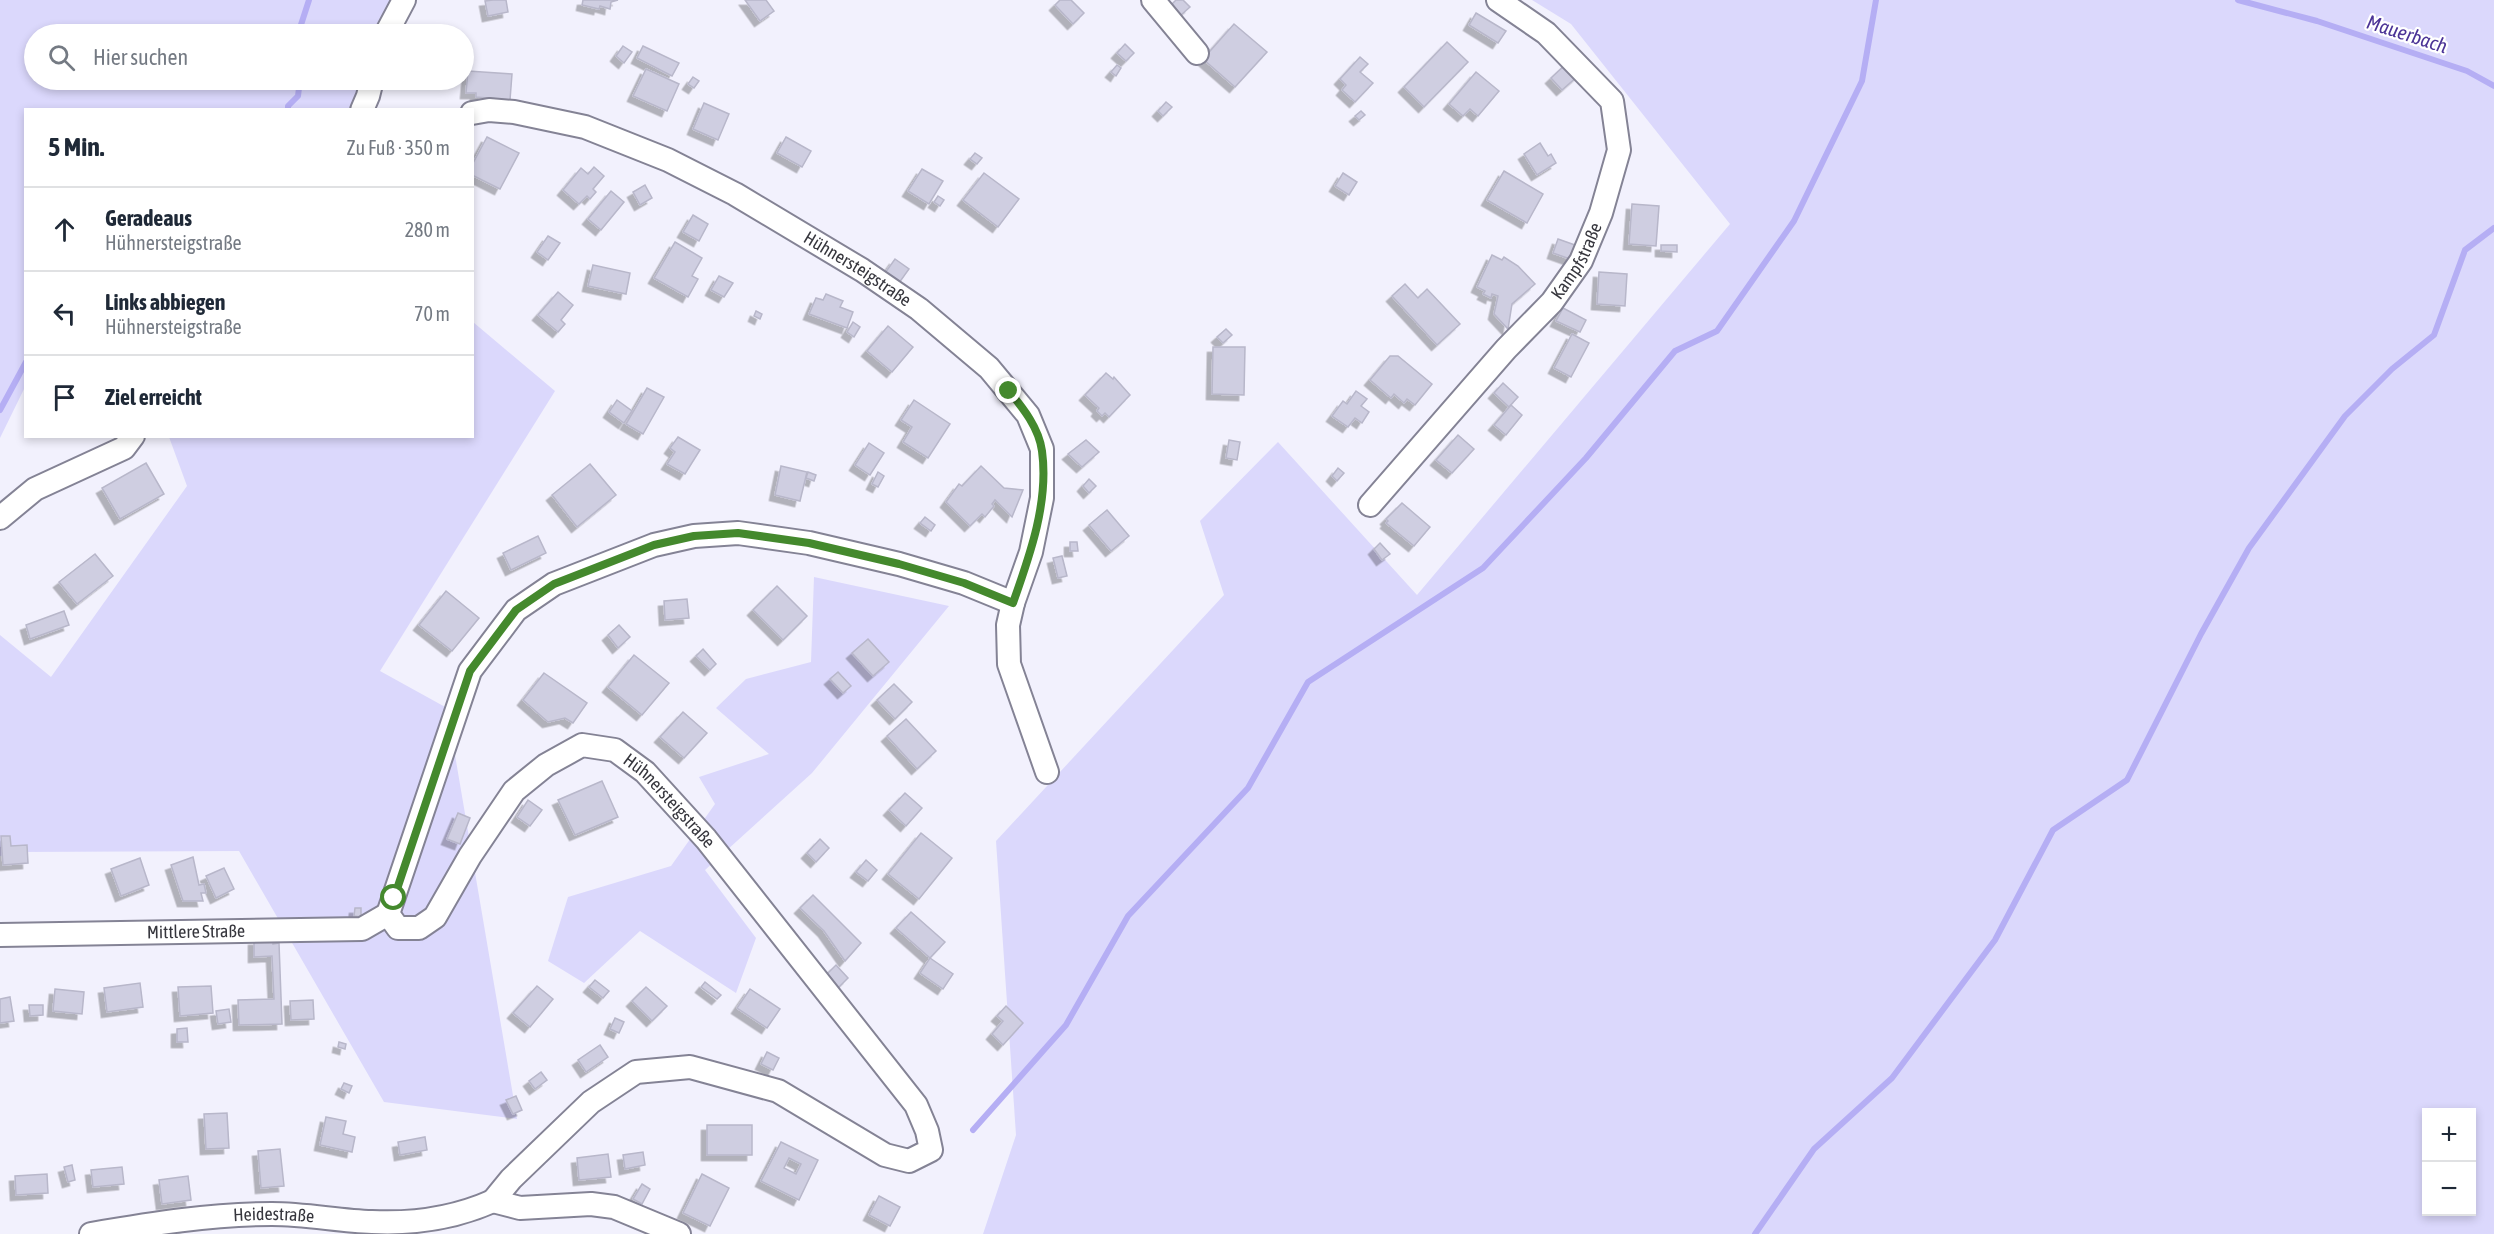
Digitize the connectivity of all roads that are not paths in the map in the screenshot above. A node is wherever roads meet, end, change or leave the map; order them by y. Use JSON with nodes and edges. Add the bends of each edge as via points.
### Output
{"nodes":[{"id":1,"x":404,"y":0,"type":"edge"},
{"id":2,"x":1153,"y":0,"type":"edge"},
{"id":3,"x":1498,"y":0,"type":"edge"},
{"id":4,"x":391,"y":24,"type":"edge"},
{"id":5,"x":1197,"y":53,"type":"dead end"},
{"id":6,"x":474,"y":113,"type":"edge"},
{"id":7,"x":132,"y":438,"type":"edge"},
{"id":8,"x":1370,"y":506,"type":"dead end"},
{"id":9,"x":0,"y":518,"type":"edge"},
{"id":10,"x":1013,"y":603,"type":"junction"},
{"id":11,"x":1047,"y":771,"type":"dead end"},
{"id":12,"x":388,"y":914,"type":"junction"},
{"id":13,"x":0,"y":935,"type":"edge"},
{"id":14,"x":493,"y":1201,"type":"junction"},
{"id":15,"x":91,"y":1234,"type":"edge"},
{"id":16,"x":679,"y":1234,"type":"edge"}],
"edges":[{"from":1,"to":4,"type":"street"},
{"from":2,"to":5,"type":"street"},
{"from":3,"to":8,"type":"street","name":"Kampfstraße","via":[[1546,33],[1612,101],[1619,150],[1601,213],[1581,261],[1552,302],[1506,349]]},
{"from":6,"to":10,"type":"street","name":"Hühnersteigstraße","via":[[514,112],[585,127],[668,160],[735,194],[862,270],[919,309],[989,368],[1028,415],[1042,449],[1042,498],[1031,552]]},
{"from":7,"to":9,"type":"street","via":[[124,448],[35,489]]},
{"from":10,"to":11,"type":"street","name":"Hühnersteigstraße","via":[[1008,626],[1009,664]]},
{"from":10,"to":12,"type":"street","via":[[964,583],[899,564],[809,543],[738,533],[694,536],[654,545],[554,584],[516,610],[470,671]]},
{"from":12,"to":13,"type":"street","name":"Mittlere Straße","via":[[362,929]]},
{"from":12,"to":14,"type":"street","name":"Hühnersteigstraße","via":[[398,928],[419,928],[435,916],[514,791],[546,765],[582,745],[615,750],[645,771],[706,839],[916,1105],[931,1150],[909,1161],[885,1155],[778,1091],[690,1067],[636,1072],[591,1102]]},
{"from":14,"to":15,"type":"street","name":"Heidestraße","via":[[461,1213],[409,1222],[238,1215]]},
{"from":14,"to":16,"type":"street","via":[[520,1208],[591,1204],[614,1207]]}]}
